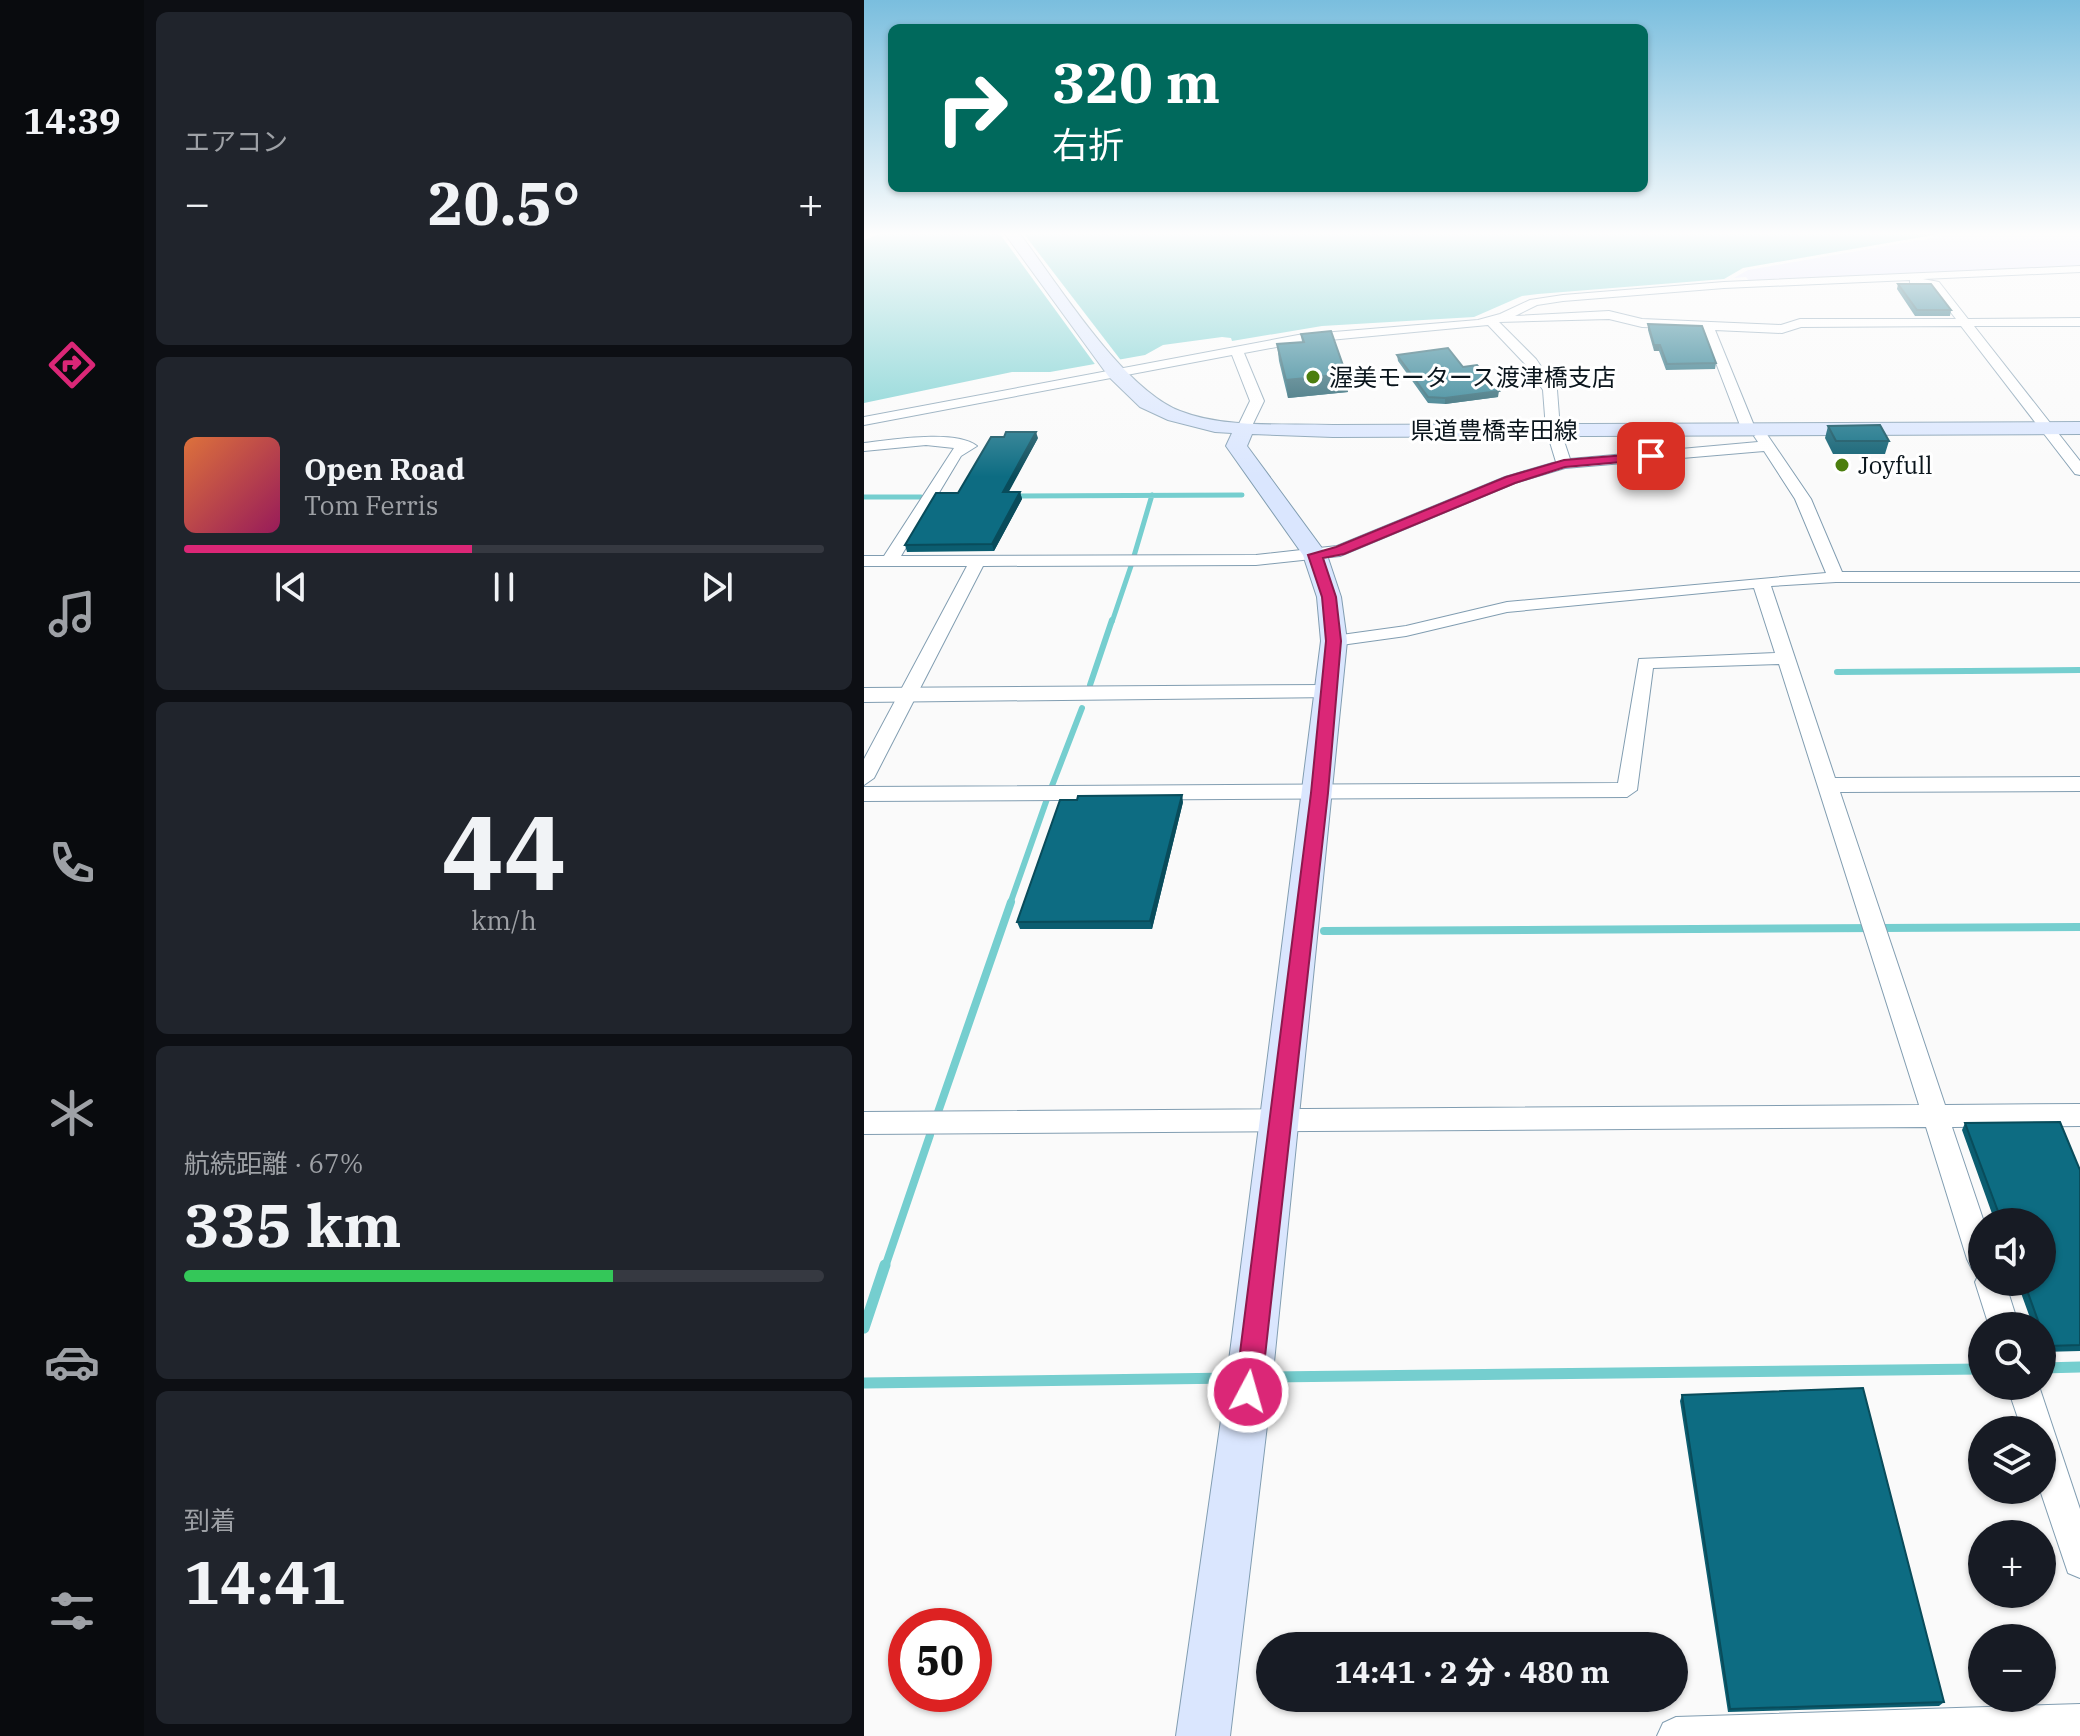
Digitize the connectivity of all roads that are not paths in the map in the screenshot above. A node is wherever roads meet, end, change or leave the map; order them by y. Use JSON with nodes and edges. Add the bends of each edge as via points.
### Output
{"nodes":[{"id":1,"x":1073,"y":315,"type":"edge"},
{"id":2,"x":1505,"y":315,"type":"edge"},
{"id":3,"x":1609,"y":315,"type":"edge"},
{"id":4,"x":1609,"y":315,"type":"edge"},
{"id":5,"x":1960,"y":315,"type":"edge"},
{"id":6,"x":1491,"y":321,"type":"junction"},
{"id":7,"x":2080,"y":322,"type":"edge"},
{"id":8,"x":1966,"y":323,"type":"junction"},
{"id":9,"x":1707,"y":325,"type":"junction"},
{"id":10,"x":1236,"y":349,"type":"junction"},
{"id":11,"x":1116,"y":372,"type":"junction"},
{"id":12,"x":864,"y":421,"type":"edge"},
{"id":13,"x":1244,"y":428,"type":"junction"},
{"id":14,"x":2045,"y":428,"type":"junction"},
{"id":15,"x":2080,"y":428,"type":"edge"},
{"id":16,"x":1553,"y":429,"type":"junction"},
{"id":17,"x":1757,"y":434,"type":"junction"},
{"id":18,"x":864,"y":447,"type":"edge"},
{"id":19,"x":1564,"y":464,"type":"junction"},
{"id":20,"x":2080,"y":471,"type":"edge"},
{"id":21,"x":1315,"y":555,"type":"junction"},
{"id":22,"x":890,"y":560,"type":"junction"},
{"id":23,"x":978,"y":560,"type":"junction"},
{"id":24,"x":864,"y":561,"type":"edge"},
{"id":25,"x":1836,"y":577,"type":"junction"},
{"id":26,"x":2080,"y":577,"type":"edge"},
{"id":27,"x":1761,"y":582,"type":"junction"},
{"id":28,"x":1334,"y":641,"type":"junction"},
{"id":29,"x":1785,"y":658,"type":"junction"},
{"id":30,"x":1327,"y":692,"type":"junction"},
{"id":31,"x":905,"y":694,"type":"junction"},
{"id":32,"x":864,"y":695,"type":"edge"},
{"id":33,"x":864,"y":778,"type":"edge"},
{"id":34,"x":2080,"y":784,"type":"edge"},
{"id":35,"x":1825,"y":785,"type":"junction"},
{"id":36,"x":1319,"y":793,"type":"junction"},
{"id":37,"x":864,"y":794,"type":"edge"},
{"id":38,"x":1935,"y":1115,"type":"junction"},
{"id":39,"x":2080,"y":1115,"type":"edge"},
{"id":40,"x":1280,"y":1121,"type":"junction"},
{"id":41,"x":864,"y":1123,"type":"edge"},
{"id":42,"x":1968,"y":1216,"type":"edge"},
{"id":43,"x":2056,"y":1487,"type":"edge"},
{"id":44,"x":2080,"y":1561,"type":"edge"},
{"id":45,"x":2080,"y":1723,"type":"edge"},
{"id":46,"x":1203,"y":1736,"type":"edge"},
{"id":47,"x":1676,"y":1736,"type":"edge"}],
"edges":[{"from":1,"to":11,"type":"main road","name":"県道豊橋幸田線"},
{"from":2,"to":6,"type":"street"},
{"from":3,"to":9,"type":"street","via":[[1642,323]]},
{"from":4,"to":6,"type":"street"},
{"from":5,"to":8,"type":"street"},
{"from":6,"to":10,"type":"street"},
{"from":6,"to":16,"type":"street","via":[[1550,390]]},
{"from":7,"to":8,"type":"street"},
{"from":8,"to":9,"type":"street","via":[[1800,323],[1782,329]]},
{"from":8,"to":14,"type":"street"},
{"from":9,"to":17,"type":"street"},
{"from":10,"to":11,"type":"street"},
{"from":10,"to":13,"type":"street","via":[[1257,401]]},
{"from":11,"to":12,"type":"street"},
{"from":11,"to":13,"type":"main road","name":"県道豊橋幸田線","via":[[1134,394],[1161,411]]},
{"from":13,"to":16,"type":"main road","name":"県道豊橋幸田線"},
{"from":13,"to":21,"type":"main road","via":[[1236,446]]},
{"from":14,"to":15,"type":"main road","name":"県道豊橋幸田線"},
{"from":14,"to":17,"type":"main road","name":"県道豊橋幸田線"},
{"from":14,"to":20,"type":"street"},
{"from":16,"to":17,"type":"main road","name":"県道豊橋幸田線"},
{"from":16,"to":19,"type":"street"},
{"from":17,"to":19,"type":"street"},
{"from":17,"to":25,"type":"street","via":[[1803,499]]},
{"from":18,"to":22,"type":"street","via":[[926,441],[970,446],[956,453]]},
{"from":19,"to":21,"type":"street","via":[[1510,480],[1340,551]]},
{"from":21,"to":23,"type":"street","via":[[1256,560]]},
{"from":21,"to":28,"type":"main road","via":[[1329,597]]},
{"from":22,"to":23,"type":"street"},
{"from":22,"to":24,"type":"street"},
{"from":23,"to":31,"type":"street"},
{"from":25,"to":26,"type":"street"},
{"from":25,"to":27,"type":"street"},
{"from":27,"to":28,"type":"street","via":[[1507,607],[1406,631]]},
{"from":27,"to":29,"type":"street"},
{"from":28,"to":30,"type":"main road"},
{"from":29,"to":35,"type":"street"},
{"from":29,"to":36,"type":"street","via":[[1645,663],[1627,790]]},
{"from":30,"to":31,"type":"street"},
{"from":30,"to":36,"type":"main road"},
{"from":31,"to":32,"type":"street"},
{"from":31,"to":33,"type":"street"},
{"from":34,"to":35,"type":"street"},
{"from":35,"to":38,"type":"street"},
{"from":36,"to":37,"type":"street"},
{"from":36,"to":40,"type":"main road"},
{"from":38,"to":39,"type":"street"},
{"from":38,"to":40,"type":"street"},
{"from":38,"to":42,"type":"street"},
{"from":40,"to":41,"type":"street"},
{"from":40,"to":46,"type":"main road"},
{"from":43,"to":44,"type":"street"},
{"from":45,"to":47,"type":"street"}]}
